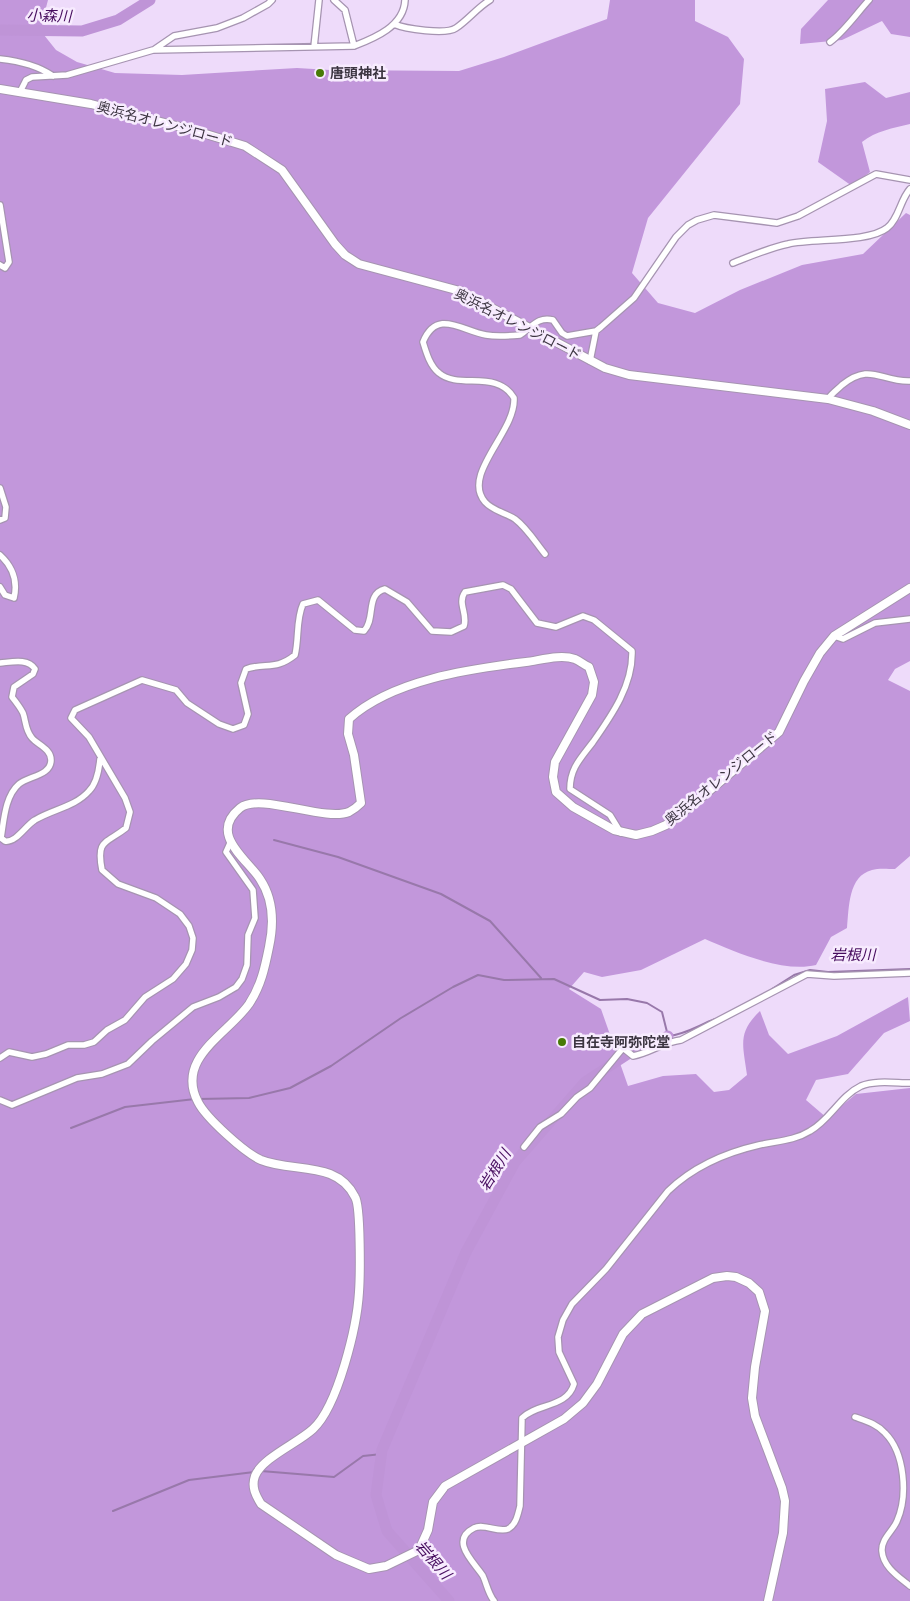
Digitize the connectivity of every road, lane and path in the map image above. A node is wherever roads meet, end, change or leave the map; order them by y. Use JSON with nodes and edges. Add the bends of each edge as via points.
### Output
{"nodes":[{"id":1,"x":272,"y":0,"type":"edge"},
{"id":2,"x":319,"y":0,"type":"edge"},
{"id":3,"x":334,"y":0,"type":"edge"},
{"id":4,"x":405,"y":0,"type":"edge"},
{"id":5,"x":490,"y":0,"type":"edge"},
{"id":6,"x":869,"y":0,"type":"edge"},
{"id":7,"x":394,"y":24,"type":"junction"},
{"id":8,"x":830,"y":42,"type":"dead end"},
{"id":9,"x":354,"y":46,"type":"junction"},
{"id":10,"x":314,"y":47,"type":"junction"},
{"id":11,"x":153,"y":50,"type":"junction"},
{"id":12,"x":0,"y":59,"type":"edge"},
{"id":13,"x":53,"y":76,"type":"junction"},
{"id":14,"x":0,"y":88,"type":"edge"},
{"id":15,"x":21,"y":90,"type":"junction"},
{"id":16,"x":910,"y":180,"type":"edge"},
{"id":17,"x":910,"y":189,"type":"edge"},
{"id":18,"x":0,"y":205,"type":"edge"},
{"id":19,"x":733,"y":263,"type":"dead end"},
{"id":20,"x":0,"y":265,"type":"edge"},
{"id":21,"x":530,"y":329,"type":"junction"},
{"id":22,"x":596,"y":331,"type":"junction"},
{"id":23,"x":590,"y":361,"type":"junction"},
{"id":24,"x":910,"y":381,"type":"edge"},
{"id":25,"x":828,"y":399,"type":"junction"},
{"id":26,"x":910,"y":425,"type":"edge"},
{"id":27,"x":0,"y":488,"type":"edge"},
{"id":28,"x":0,"y":520,"type":"edge"},
{"id":29,"x":545,"y":554,"type":"dead end"},
{"id":30,"x":0,"y":555,"type":"edge"},
{"id":31,"x":0,"y":588,"type":"edge"},
{"id":32,"x":910,"y":588,"type":"edge"},
{"id":33,"x":910,"y":619,"type":"edge"},
{"id":34,"x":834,"y":636,"type":"junction"},
{"id":35,"x":0,"y":663,"type":"edge"},
{"id":36,"x":100,"y":759,"type":"junction"},
{"id":37,"x":621,"y":833,"type":"junction"},
{"id":38,"x":230,"y":843,"type":"junction"},
{"id":39,"x":910,"y":973,"type":"edge"},
{"id":40,"x":0,"y":1058,"type":"edge"},
{"id":41,"x":910,"y":1083,"type":"edge"},
{"id":42,"x":0,"y":1100,"type":"edge"},
{"id":43,"x":524,"y":1147,"type":"dead end"},
{"id":44,"x":855,"y":1417,"type":"dead end"},
{"id":45,"x":521,"y":1442,"type":"junction"},
{"id":46,"x":910,"y":1586,"type":"edge"},
{"id":47,"x":494,"y":1601,"type":"edge"},
{"id":48,"x":768,"y":1601,"type":"edge"}],
"edges":[{"from":1,"to":11,"type":"street","via":[[243,18],[217,28],[174,36]]},
{"from":2,"to":10,"type":"street"},
{"from":3,"to":9,"type":"street","via":[[345,10]]},
{"from":4,"to":7,"type":"street"},
{"from":5,"to":7,"type":"street","via":[[454,30],[403,28]]},
{"from":6,"to":8,"type":"street"},
{"from":7,"to":9,"type":"street","via":[[384,33]]},
{"from":9,"to":10,"type":"street"},
{"from":10,"to":11,"type":"street"},
{"from":11,"to":13,"type":"street","via":[[67,75]]},
{"from":12,"to":13,"type":"street","via":[[19,61]]},
{"from":13,"to":15,"type":"street","via":[[32,77],[26,80]]},
{"from":14,"to":15,"type":"street","name":"奥浜名オレンジロード"},
{"from":15,"to":21,"type":"street","name":"奥浜名オレンジロード","via":[[148,118],[245,146],[282,170],[345,255],[378,270],[460,291]]},
{"from":16,"to":22,"type":"street","via":[[876,174],[798,216],[777,223],[714,215],[697,220],[676,237],[634,298]]},
{"from":17,"to":19,"type":"street","via":[[892,222],[877,233],[843,240],[787,244]]},
{"from":18,"to":20,"type":"street","via":[[9,262],[5,268]]},
{"from":21,"to":22,"type":"street","via":[[536,322],[548,319],[553,320],[567,336]]},
{"from":21,"to":23,"type":"street","name":"奥浜名オレンジロード"},
{"from":21,"to":29,"type":"street","via":[[520,335],[496,336],[446,323],[427,331],[423,342],[435,369],[443,376],[491,382],[511,392],[515,407],[479,476],[479,491],[486,504],[521,525]]},
{"from":22,"to":23,"type":"street"},
{"from":23,"to":25,"type":"street","name":"奥浜名オレンジロード","via":[[629,375]]},
{"from":24,"to":25,"type":"street","via":[[862,374],[854,376]]},
{"from":25,"to":26,"type":"street","name":"奥浜名オレンジロード"},
{"from":27,"to":28,"type":"street","via":[[6,514]]},
{"from":30,"to":31,"type":"street","via":[[15,580],[14,598],[5,596]]},
{"from":32,"to":34,"type":"street","name":"奥浜名オレンジロード"},
{"from":33,"to":34,"type":"street","via":[[875,623],[844,639]]},
{"from":34,"to":37,"type":"street","name":"奥浜名オレンジロード","via":[[820,653],[779,732],[666,824],[644,833]]},
{"from":35,"to":36,"type":"street","via":[[24,662],[32,664],[35,669],[14,687],[12,697],[24,715],[24,723],[32,738],[50,754],[51,762],[49,768],[22,781],[12,792],[1,838],[12,840],[36,819],[83,797],[92,789],[99,773]]},
{"from":36,"to":37,"type":"street","via":[[89,737],[72,718],[75,710],[142,680],[176,690],[187,703],[219,724],[233,729],[244,725],[248,714],[241,683],[246,669],[277,666],[295,655],[302,604],[318,600],[355,630],[364,631],[370,621],[374,596],[385,589],[407,602],[428,629],[451,632],[464,626],[466,620],[461,602],[465,592],[503,585],[511,589],[537,623],[556,627],[583,616],[594,620],[632,652],[633,664],[616,707],[570,774],[570,788],[610,815]]},
{"from":36,"to":40,"type":"street","via":[[125,798],[130,812],[126,828],[100,848],[102,870],[118,884],[156,898],[180,914],[191,932],[192,950],[176,976],[145,997],[125,1020],[94,1042],[68,1045],[32,1057],[9,1052]]},
{"from":37,"to":38,"type":"street","via":[[573,807],[556,792],[555,762],[592,695],[594,682],[589,667],[575,659],[560,657],[436,677],[361,708],[349,720],[348,734],[361,803],[348,812],[256,803],[241,807],[232,817],[228,831]]},
{"from":38,"to":42,"type":"street","via":[[226,852],[253,890],[255,918],[248,935],[247,965],[236,987],[193,1007],[128,1064],[102,1074],[70,1080],[12,1105]]},
{"from":38,"to":45,"type":"street","via":[[261,880],[274,916],[273,928],[259,988],[248,1006],[204,1049],[191,1076],[198,1102],[241,1148],[261,1160],[322,1171],[343,1180],[357,1199],[359,1292],[350,1344],[332,1400],[315,1428],[262,1466],[253,1484],[255,1495],[266,1508],[336,1555],[369,1569],[386,1566],[419,1550],[428,1530],[433,1502],[445,1486]]},
{"from":39,"to":43,"type":"street","via":[[806,974],[681,1040],[633,1056],[623,1048],[590,1088],[540,1128]]},
{"from":41,"to":45,"type":"street","via":[[860,1086],[810,1132],[712,1160],[680,1179],[606,1269],[572,1304],[558,1336],[559,1352],[573,1378],[572,1390],[560,1402],[534,1409],[522,1418]]},
{"from":44,"to":46,"type":"street","via":[[872,1422],[885,1432],[896,1450],[902,1471],[901,1508],[897,1522],[885,1539],[882,1553],[887,1565]]},
{"from":45,"to":47,"type":"street","via":[[520,1506],[512,1527],[506,1530],[473,1528],[464,1544],[464,1552],[484,1578]]},
{"from":45,"to":48,"type":"street","via":[[564,1419],[583,1403],[597,1384],[623,1334],[642,1314],[713,1278],[727,1276],[749,1283],[759,1292],[765,1311],[752,1398],[755,1416],[782,1488],[786,1515]]}]}
